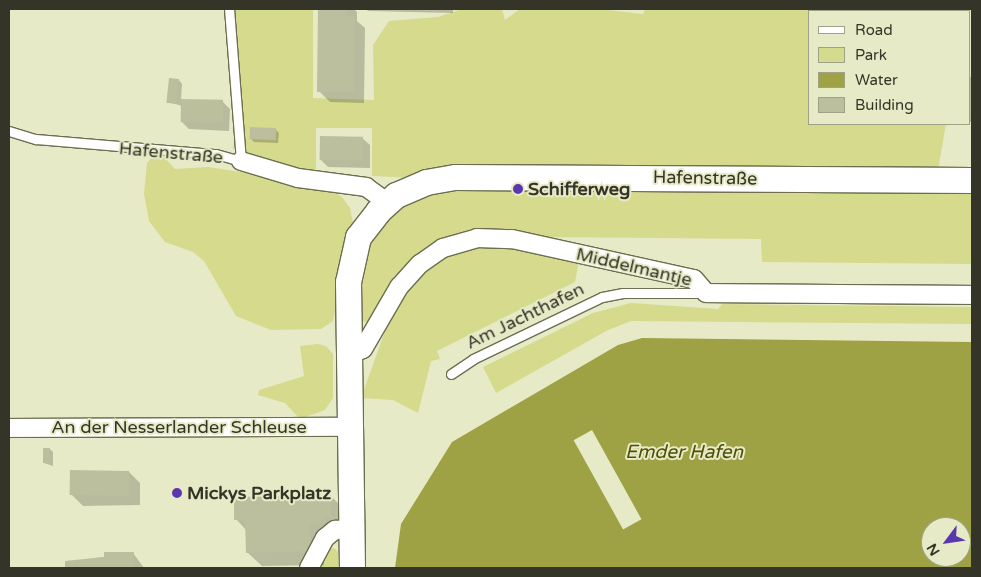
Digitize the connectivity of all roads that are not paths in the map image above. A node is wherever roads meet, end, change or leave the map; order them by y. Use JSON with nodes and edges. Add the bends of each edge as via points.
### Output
{"nodes":[{"id":1,"x":229,"y":9,"type":"edge"},
{"id":2,"x":9,"y":131,"type":"edge"},
{"id":3,"x":241,"y":161,"type":"junction"},
{"id":4,"x":972,"y":180,"type":"edge"},
{"id":5,"x":386,"y":202,"type":"junction"},
{"id":6,"x":706,"y":293,"type":"junction"},
{"id":7,"x":972,"y":295,"type":"edge"},
{"id":8,"x":347,"y":356,"type":"junction"},
{"id":9,"x":452,"y":374,"type":"dead end"},
{"id":10,"x":348,"y":427,"type":"junction"},
{"id":11,"x":9,"y":428,"type":"edge"},
{"id":12,"x":351,"y":529,"type":"junction"},
{"id":13,"x":309,"y":568,"type":"edge"},
{"id":14,"x":352,"y":568,"type":"edge"}],
"edges":[{"from":1,"to":3,"type":"lane"},
{"from":2,"to":3,"type":"lane","name":"Hafenstraße","via":[[36,139],[216,154]]},
{"from":3,"to":5,"type":"street","name":"Hafenstraße","via":[[298,178],[366,187]]},
{"from":4,"to":5,"type":"street","name":"Hafenstraße","via":[[496,176],[437,179],[416,185]]},
{"from":5,"to":8,"type":"street","via":[[354,246],[348,282]]},
{"from":6,"to":7,"type":"street","name":"Middelmantje"},
{"from":6,"to":8,"type":"street","name":"Middelmantje","via":[[694,279],[512,239],[477,238],[443,248],[420,264],[399,287],[364,350]]},
{"from":6,"to":9,"type":"lane","name":"Am Jachthafen","via":[[623,293],[602,297],[473,359]]},
{"from":8,"to":10,"type":"street"},
{"from":10,"to":11,"type":"street","name":"An der Nesserlander Schleuse"},
{"from":10,"to":12,"type":"street"},
{"from":12,"to":13,"type":"street","via":[[340,528],[325,538]]},
{"from":12,"to":14,"type":"street"}]}
